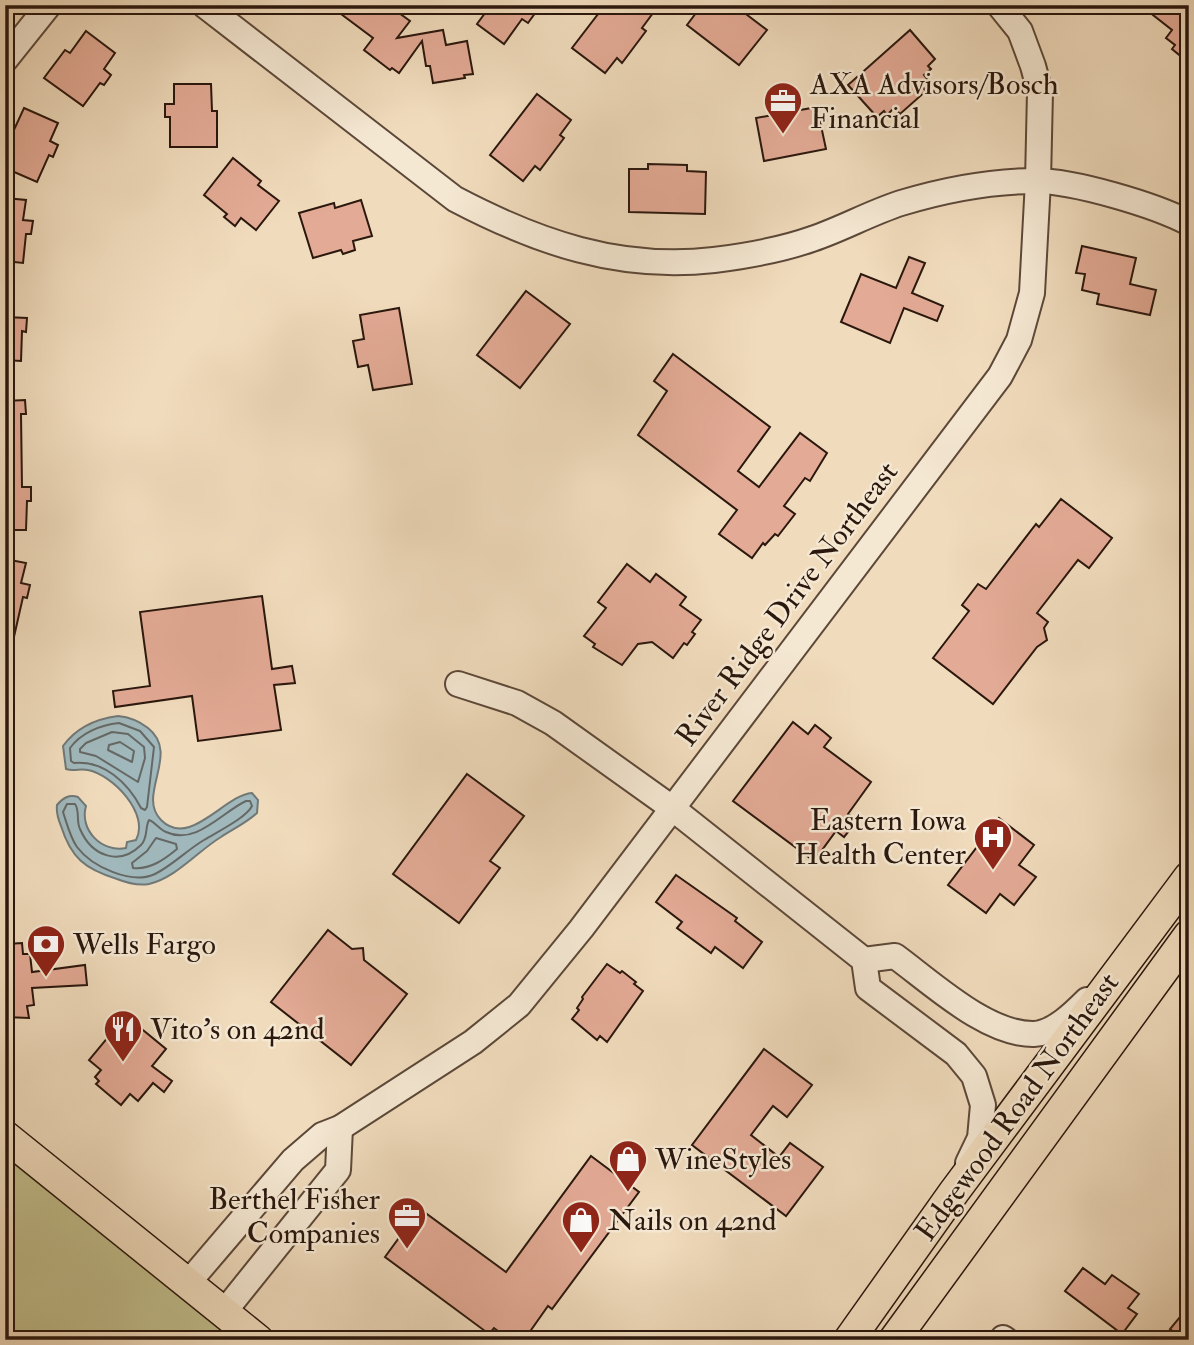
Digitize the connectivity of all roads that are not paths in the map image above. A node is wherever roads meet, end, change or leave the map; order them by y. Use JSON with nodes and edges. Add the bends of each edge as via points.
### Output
{"nodes":[{"id":1,"x":49,"y":5,"type":"edge"},
{"id":2,"x":204,"y":5,"type":"edge"},
{"id":3,"x":999,"y":5,"type":"edge"},
{"id":4,"x":5,"y":60,"type":"edge"},
{"id":5,"x":1038,"y":181,"type":"junction"},
{"id":6,"x":1189,"y":223,"type":"edge"},
{"id":7,"x":458,"y":684,"type":"dead end"},
{"id":8,"x":672,"y":808,"type":"junction"},
{"id":9,"x":1189,"y":877,"type":"edge"},
{"id":10,"x":1189,"y":935,"type":"edge"},
{"id":11,"x":864,"y":960,"type":"junction"},
{"id":12,"x":1120,"y":967,"type":"junction"},
{"id":13,"x":340,"y":1128,"type":"junction"},
{"id":14,"x":5,"y":1136,"type":"edge"},
{"id":15,"x":954,"y":1192,"type":"junction"},
{"id":16,"x":188,"y":1283,"type":"junction"},
{"id":17,"x":224,"y":1312,"type":"junction"},
{"id":18,"x":258,"y":1340,"type":"edge"},
{"id":19,"x":849,"y":1340,"type":"edge"},
{"id":20,"x":894,"y":1340,"type":"edge"}],
"edges":[{"from":1,"to":4,"type":"street"},
{"from":2,"to":5,"type":"street","via":[[455,198],[552,243],[618,259],[673,262],[761,252],[811,240],[899,204],[942,192]]},
{"from":3,"to":5,"type":"street","name":"River Ridge Drive Northeast","via":[[1020,31],[1040,92]]},
{"from":5,"to":6,"type":"street","via":[[1136,202]]},
{"from":5,"to":8,"type":"street","name":"River Ridge Drive Northeast","via":[[1032,293],[1018,340],[1000,376]]},
{"from":7,"to":8,"type":"street","via":[[517,703],[553,723]]},
{"from":8,"to":11,"type":"street"},
{"from":8,"to":13,"type":"street","name":"River Ridge Drive Northeast","via":[[519,1005],[473,1042]]},
{"from":9,"to":12,"type":"main road","name":"Edgewood Road Northeast"},
{"from":10,"to":20,"type":"main road","name":"Edgewood Road Northeast"},
{"from":11,"to":12,"type":"street","via":[[895,956],[977,1016],[1005,1031],[1036,1034],[1068,1020]]},
{"from":11,"to":15,"type":"street","via":[[868,988],[956,1054],[974,1076],[983,1105],[980,1138]]},
{"from":12,"to":15,"type":"main road","name":"Edgewood Road Northeast"},
{"from":13,"to":16,"type":"street","name":"River Ridge Drive Northeast","via":[[322,1135],[293,1160]]},
{"from":13,"to":17,"type":"street","via":[[338,1170]]},
{"from":14,"to":16,"type":"main road"},
{"from":15,"to":19,"type":"main road","name":"Edgewood Road Northeast"},
{"from":16,"to":17,"type":"main road"},
{"from":17,"to":18,"type":"main road"}]}
